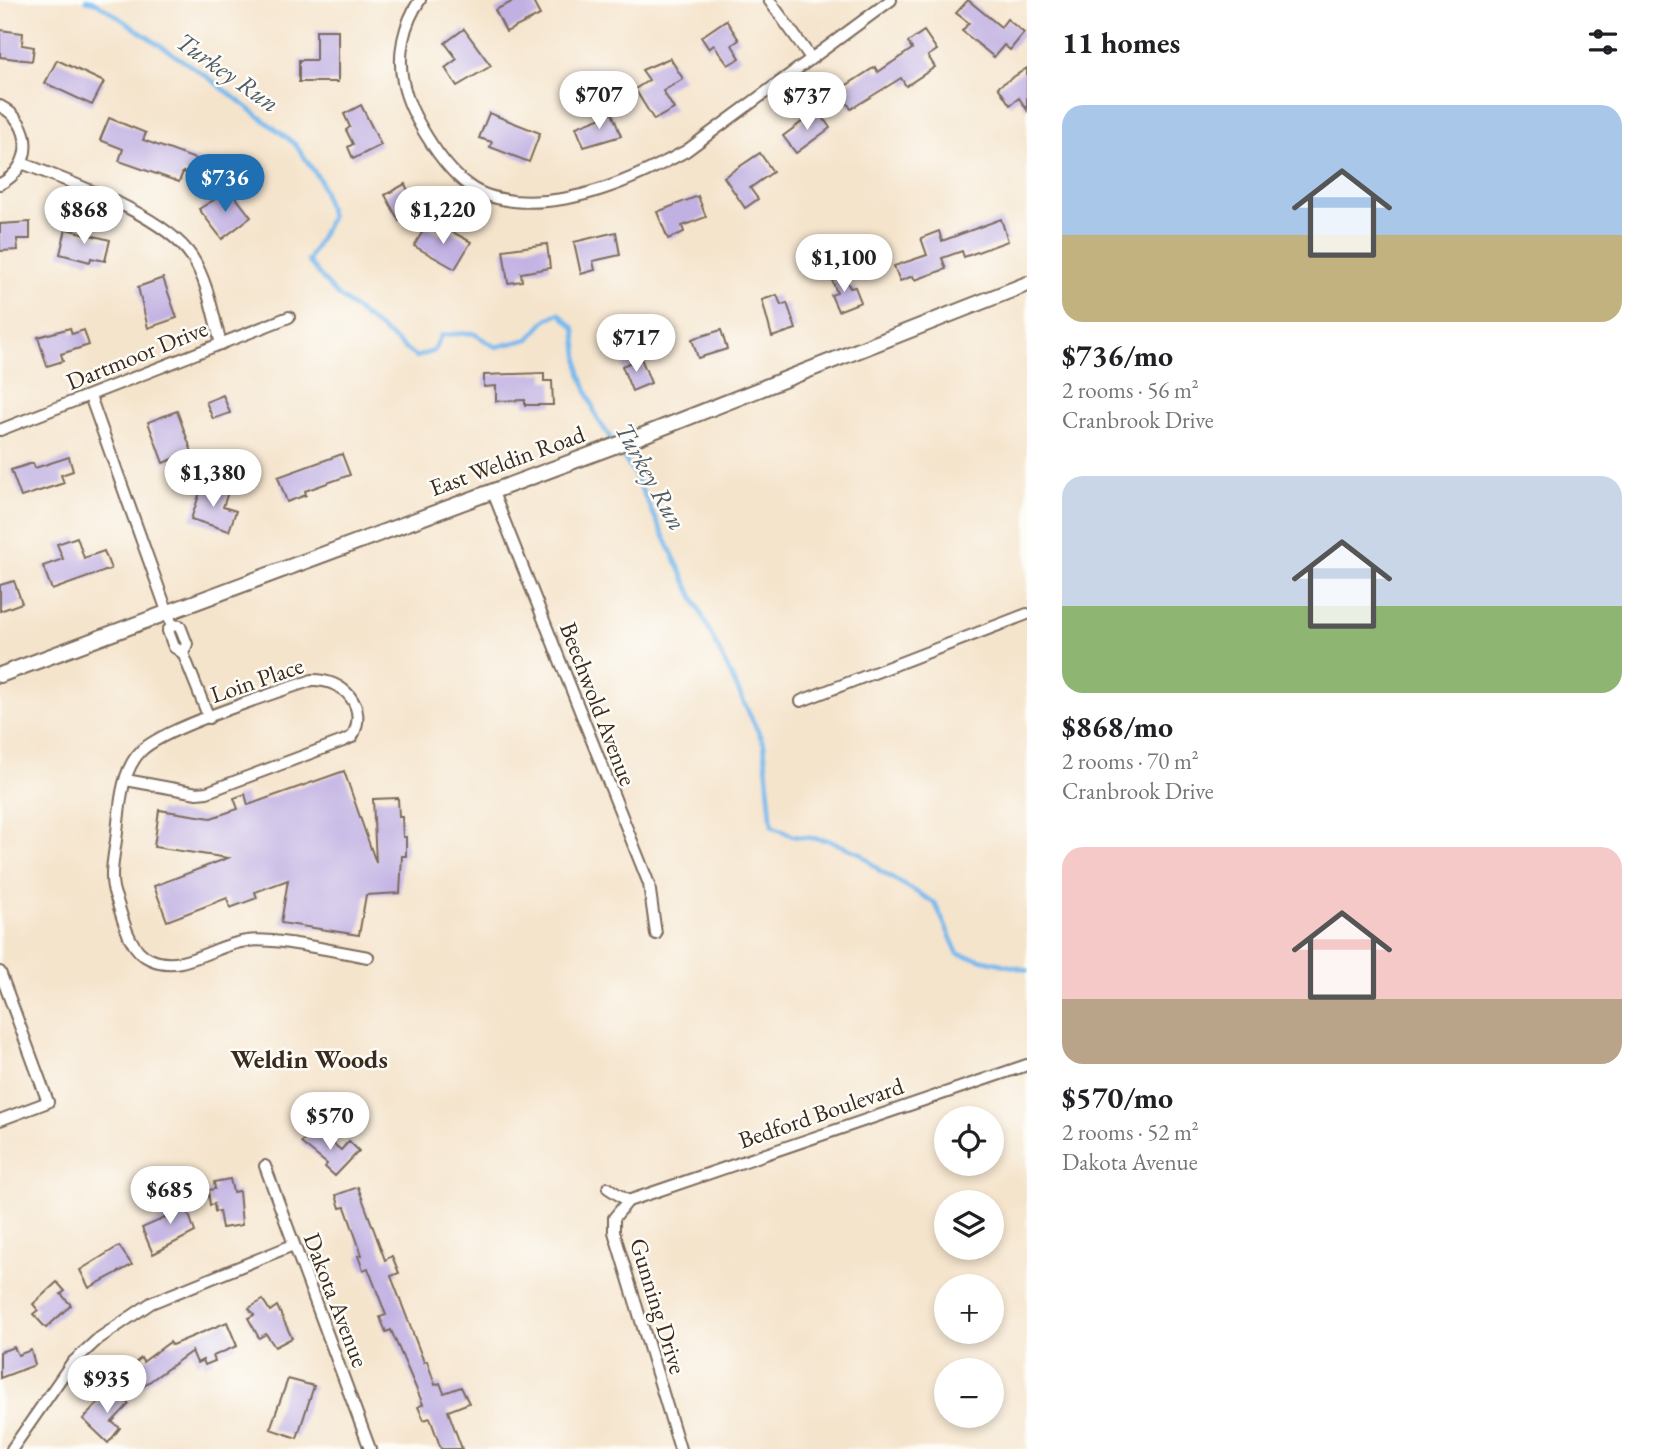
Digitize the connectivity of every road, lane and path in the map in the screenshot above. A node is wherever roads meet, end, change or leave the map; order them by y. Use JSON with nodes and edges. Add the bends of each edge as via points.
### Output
{"nodes":[{"id":1,"x":420,"y":0,"type":"edge"},
{"id":2,"x":769,"y":0,"type":"edge"},
{"id":3,"x":891,"y":0,"type":"edge"},
{"id":4,"x":811,"y":58,"type":"junction"},
{"id":5,"x":0,"y":106,"type":"edge"},
{"id":6,"x":22,"y":163,"type":"junction"},
{"id":7,"x":0,"y":184,"type":"edge"},
{"id":8,"x":1027,"y":284,"type":"edge"},
{"id":9,"x":289,"y":317,"type":"dead end"},
{"id":10,"x":220,"y":344,"type":"junction"},
{"id":11,"x":90,"y":397,"type":"junction"},
{"id":12,"x":0,"y":430,"type":"edge"},
{"id":13,"x":492,"y":491,"type":"junction"},
{"id":14,"x":1027,"y":614,"type":"edge"},
{"id":15,"x":170,"y":619,"type":"junction"},
{"id":16,"x":0,"y":675,"type":"edge"},
{"id":17,"x":801,"y":701,"type":"dead end"},
{"id":18,"x":209,"y":718,"type":"junction"},
{"id":19,"x":126,"y":780,"type":"junction"},
{"id":20,"x":656,"y":934,"type":"dead end"},
{"id":21,"x":368,"y":957,"type":"dead end"},
{"id":22,"x":0,"y":972,"type":"edge"},
{"id":23,"x":1027,"y":1065,"type":"edge"},
{"id":24,"x":0,"y":1120,"type":"edge"},
{"id":25,"x":265,"y":1166,"type":"dead end"},
{"id":26,"x":608,"y":1188,"type":"dead end"},
{"id":27,"x":628,"y":1201,"type":"junction"},
{"id":28,"x":293,"y":1245,"type":"junction"},
{"id":29,"x":0,"y":1440,"type":"edge"},
{"id":30,"x":13,"y":1447,"type":"edge"},
{"id":31,"x":370,"y":1449,"type":"edge"},
{"id":32,"x":680,"y":1449,"type":"edge"}],
"edges":[{"from":1,"to":4,"type":"street","via":[[410,17],[401,59],[412,107],[437,151],[469,187],[513,201],[573,197],[659,166]]},
{"from":2,"to":4,"type":"street"},
{"from":3,"to":4,"type":"street"},
{"from":5,"to":6,"type":"street","via":[[15,116],[25,134]]},
{"from":6,"to":7,"type":"street"},
{"from":6,"to":10,"type":"street","via":[[162,228],[191,255],[208,293]]},
{"from":8,"to":13,"type":"street","name":"East Weldin Road"},
{"from":9,"to":10,"type":"street","name":"Dartmoor Drive"},
{"from":10,"to":11,"type":"street","name":"Dartmoor Drive"},
{"from":11,"to":12,"type":"street","name":"Dartmoor Drive"},
{"from":11,"to":15,"type":"street"},
{"from":13,"to":15,"type":"street","name":"East Weldin Road"},
{"from":13,"to":20,"type":"street","name":"Beechwold Avenue","via":[[649,884]]},
{"from":14,"to":17,"type":"street"},
{"from":15,"to":16,"type":"street","name":"East Weldin Road"},
{"from":15,"to":18,"type":"street","via":[[180,626],[187,644],[183,653]]},
{"from":18,"to":19,"type":"street","name":"Loin Place","via":[[148,747]]},
{"from":18,"to":19,"type":"street","name":"Loin Place","via":[[312,680],[324,680],[344,688],[358,718],[352,737],[207,792]]},
{"from":19,"to":21,"type":"street","name":"Loin Place","via":[[111,884],[132,943],[141,953],[159,961],[183,961],[255,941]]},
{"from":22,"to":24,"type":"street","via":[[48,1102]]},
{"from":23,"to":27,"type":"street","name":"Bedford Boulevard"},
{"from":25,"to":28,"type":"street","name":"Dakota Avenue"},
{"from":26,"to":27,"type":"street"},
{"from":27,"to":32,"type":"street","name":"Gunning Drive","via":[[614,1219],[614,1232]]},
{"from":28,"to":30,"type":"street","via":[[151,1303],[98,1339],[71,1364]]},
{"from":28,"to":31,"type":"street","name":"Dakota Avenue"},
{"from":29,"to":30,"type":"street"}]}
